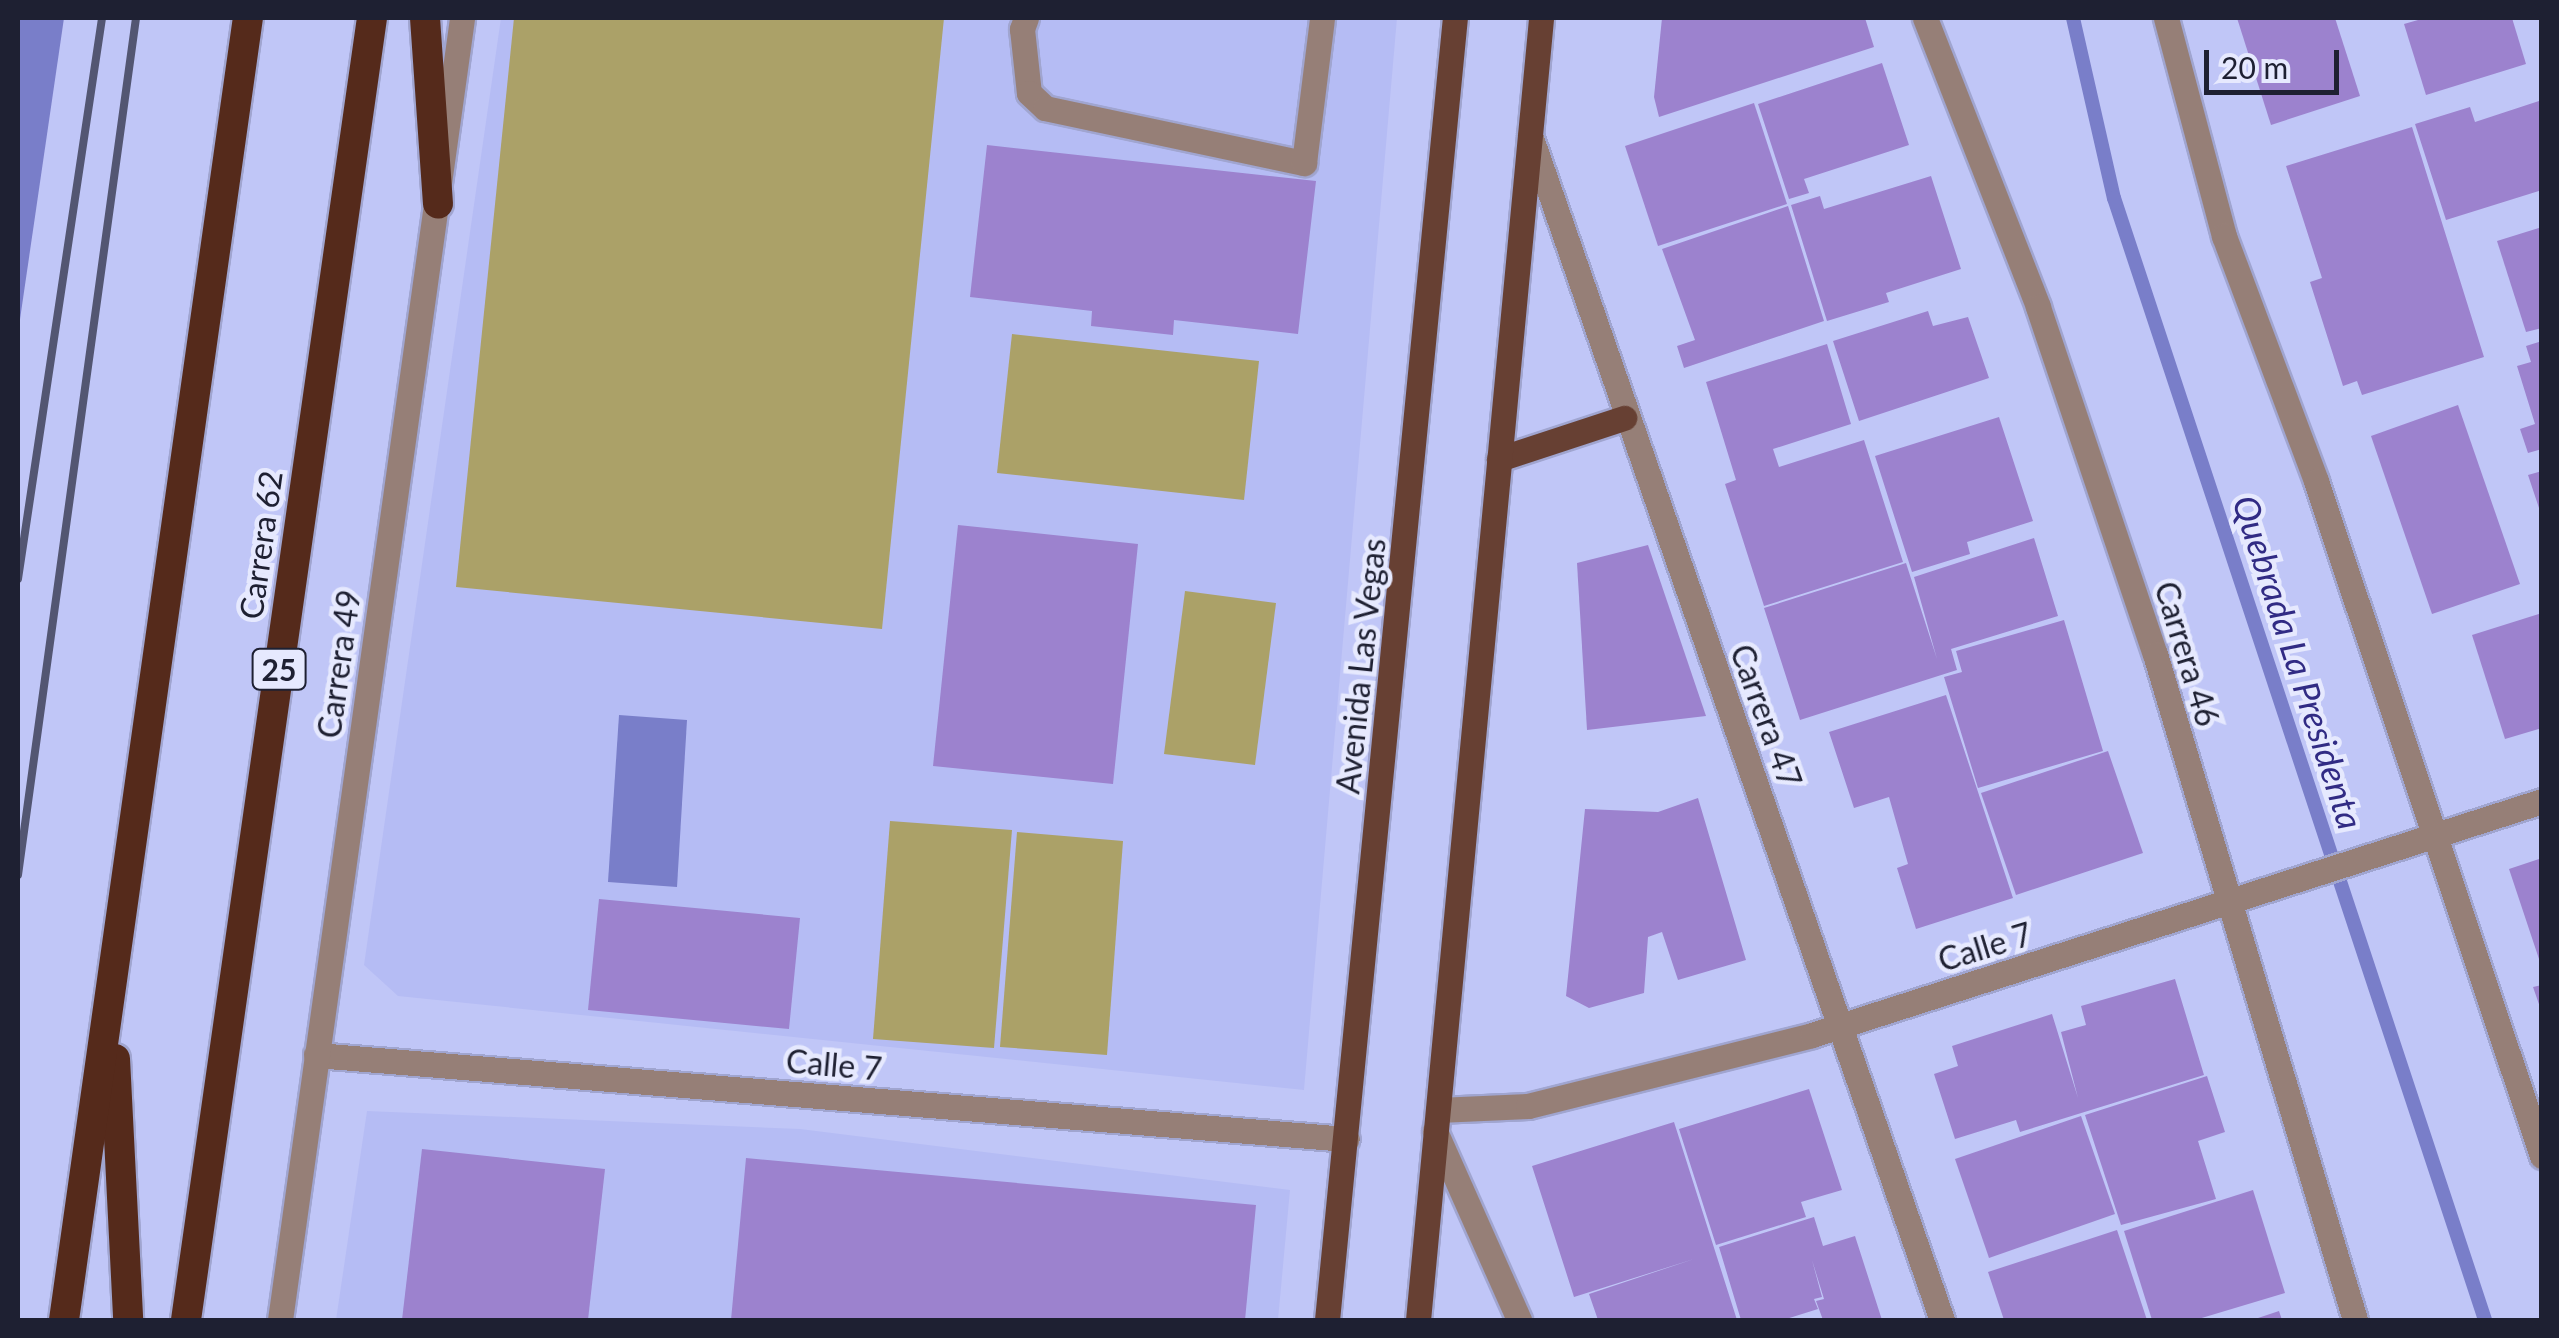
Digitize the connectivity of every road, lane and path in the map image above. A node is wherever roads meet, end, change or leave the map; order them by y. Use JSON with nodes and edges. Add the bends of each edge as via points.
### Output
{"nodes":[{"id":1,"x":248,"y":18,"type":"edge"},
{"id":2,"x":372,"y":18,"type":"edge"},
{"id":3,"x":425,"y":18,"type":"edge"},
{"id":4,"x":462,"y":18,"type":"edge"},
{"id":5,"x":1026,"y":18,"type":"edge"},
{"id":6,"x":1322,"y":18,"type":"edge"},
{"id":7,"x":1455,"y":18,"type":"edge"},
{"id":8,"x":1541,"y":18,"type":"edge"},
{"id":9,"x":1925,"y":18,"type":"edge"},
{"id":10,"x":2166,"y":18,"type":"edge"},
{"id":11,"x":1530,"y":134,"type":"junction"},
{"id":12,"x":438,"y":204,"type":"junction"},
{"id":13,"x":1624,"y":418,"type":"junction"},
{"id":14,"x":1498,"y":459,"type":"junction"},
{"id":15,"x":2542,"y":801,"type":"edge"},
{"id":16,"x":2435,"y":836,"type":"junction"},
{"id":17,"x":2229,"y":904,"type":"junction"},
{"id":18,"x":112,"y":988,"type":"junction"},
{"id":19,"x":1842,"y":1026,"type":"junction"},
{"id":20,"x":316,"y":1055,"type":"junction"},
{"id":21,"x":1437,"y":1120,"type":"junction"},
{"id":22,"x":1346,"y":1139,"type":"junction"},
{"id":23,"x":2542,"y":1156,"type":"edge"},
{"id":24,"x":64,"y":1320,"type":"edge"},
{"id":25,"x":128,"y":1320,"type":"edge"},
{"id":26,"x":186,"y":1320,"type":"edge"},
{"id":27,"x":280,"y":1320,"type":"edge"},
{"id":28,"x":1327,"y":1320,"type":"edge"},
{"id":29,"x":1418,"y":1320,"type":"edge"},
{"id":30,"x":1518,"y":1320,"type":"edge"},
{"id":31,"x":1942,"y":1320,"type":"edge"},
{"id":32,"x":2355,"y":1320,"type":"edge"}],
"edges":[{"from":1,"to":18,"type":"highway"},
{"from":2,"to":26,"type":"highway","name":"Carrera 62","number":"25"},
{"from":3,"to":12,"type":"highway"},
{"from":4,"to":12,"type":"street","name":"Carrera 49"},
{"from":5,"to":6,"type":"street","via":[[1029,93],[1045,108],[1304,163]]},
{"from":7,"to":22,"type":"main road","name":"Avenida Las Vegas"},
{"from":8,"to":11,"type":"main road"},
{"from":9,"to":17,"type":"street","name":"Carrera 46","via":[[2050,343],[2155,654]]},
{"from":10,"to":16,"type":"street","via":[[2224,236],[2316,480]]},
{"from":11,"to":13,"type":"street","name":"Carrera 47"},
{"from":11,"to":14,"type":"main road"},
{"from":12,"to":20,"type":"street","name":"Carrera 49"},
{"from":13,"to":14,"type":"main road"},
{"from":13,"to":19,"type":"street","name":"Carrera 47"},
{"from":14,"to":21,"type":"main road"},
{"from":15,"to":16,"type":"street","name":"Calle 7"},
{"from":16,"to":17,"type":"street","name":"Calle 7"},
{"from":16,"to":23,"type":"street"},
{"from":17,"to":19,"type":"street","name":"Calle 7"},
{"from":17,"to":32,"type":"street","name":"Carrera 46"},
{"from":18,"to":24,"type":"highway"},
{"from":18,"to":25,"type":"highway"},
{"from":19,"to":21,"type":"street","name":"Calle 7","via":[[1528,1106]]},
{"from":19,"to":31,"type":"street","name":"Carrera 47"},
{"from":20,"to":22,"type":"street","name":"Calle 7"},
{"from":20,"to":27,"type":"street","name":"Carrera 49"},
{"from":21,"to":29,"type":"main road"},
{"from":21,"to":30,"type":"street"},
{"from":22,"to":28,"type":"main road","name":"Avenida Las Vegas"}]}
